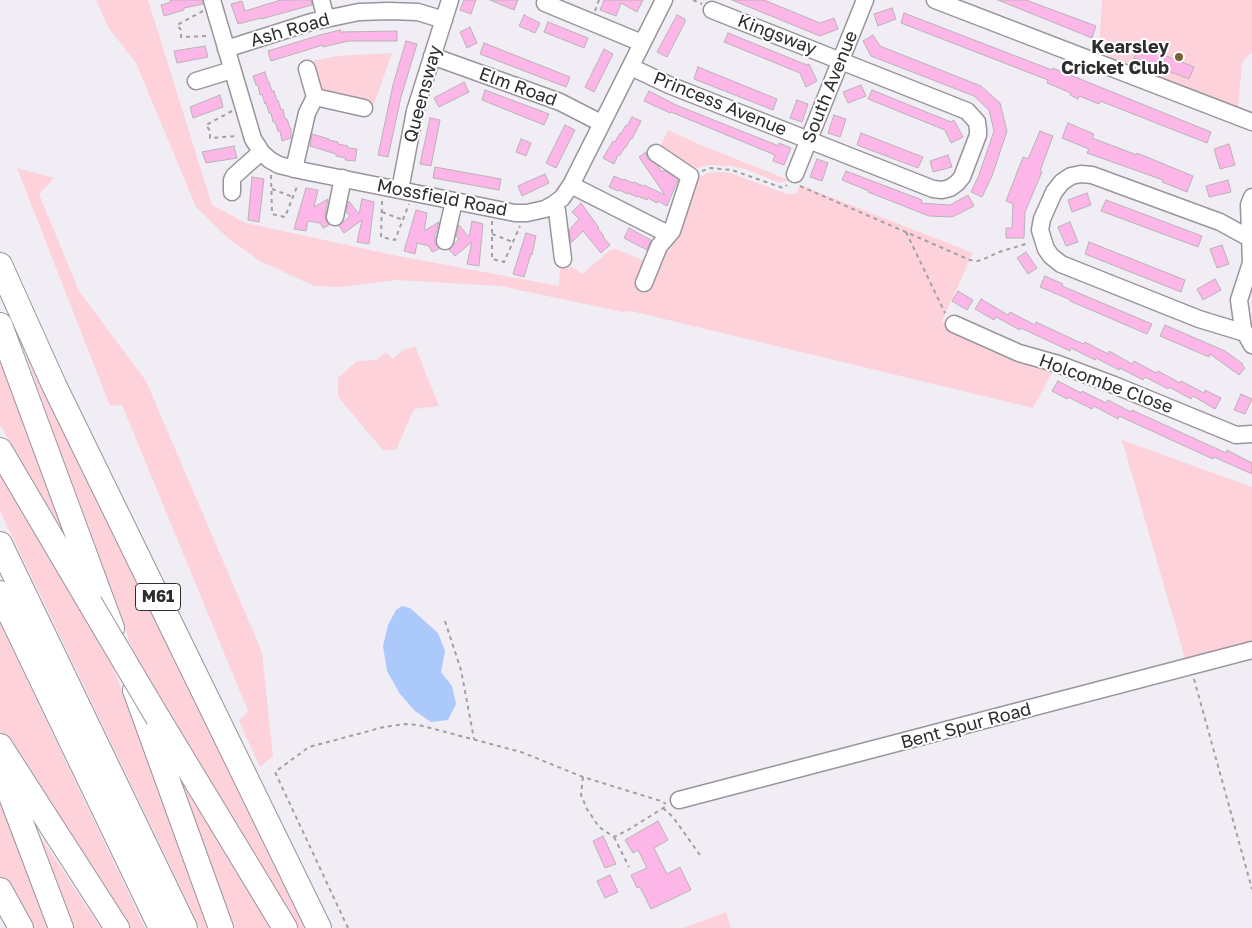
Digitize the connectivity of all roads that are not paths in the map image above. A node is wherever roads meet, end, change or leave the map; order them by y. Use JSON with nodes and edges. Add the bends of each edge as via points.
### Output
{"nodes":[{"id":1,"x":322,"y":0,"type":"edge"},
{"id":2,"x":450,"y":0,"type":"edge"},
{"id":3,"x":664,"y":0,"type":"edge"},
{"id":4,"x":865,"y":0,"type":"edge"},
{"id":5,"x":935,"y":0,"type":"edge"},
{"id":6,"x":213,"y":3,"type":"edge"},
{"id":7,"x":544,"y":3,"type":"dead end"},
{"id":8,"x":712,"y":10,"type":"dead end"},
{"id":9,"x":326,"y":18,"type":"junction"},
{"id":10,"x":444,"y":20,"type":"junction"},
{"id":11,"x":224,"y":42,"type":"junction"},
{"id":12,"x":642,"y":43,"type":"junction"},
{"id":13,"x":432,"y":56,"type":"junction"},
{"id":14,"x":841,"y":60,"type":"junction"},
{"id":15,"x":631,"y":67,"type":"junction"},
{"id":16,"x":307,"y":69,"type":"dead end"},
{"id":17,"x":232,"y":70,"type":"junction"},
{"id":18,"x":196,"y":81,"type":"dead end"},
{"id":19,"x":315,"y":97,"type":"junction"},
{"id":20,"x":364,"y":108,"type":"dead end"},
{"id":21,"x":1252,"y":122,"type":"edge"},
{"id":22,"x":601,"y":123,"type":"junction"},
{"id":23,"x":808,"y":140,"type":"junction"},
{"id":24,"x":656,"y":153,"type":"dead end"},
{"id":25,"x":266,"y":156,"type":"junction"},
{"id":26,"x":299,"y":170,"type":"junction"},
{"id":27,"x":343,"y":178,"type":"junction"},
{"id":28,"x":793,"y":178,"type":"road end"},
{"id":29,"x":572,"y":185,"type":"junction"},
{"id":30,"x":407,"y":191,"type":"junction"},
{"id":31,"x":232,"y":192,"type":"dead end"},
{"id":32,"x":454,"y":200,"type":"junction"},
{"id":33,"x":1251,"y":201,"type":"edge"},
{"id":34,"x":554,"y":204,"type":"junction"},
{"id":35,"x":335,"y":217,"type":"dead end"},
{"id":36,"x":1220,"y":222,"type":"junction"},
{"id":37,"x":668,"y":234,"type":"junction"},
{"id":38,"x":1251,"y":239,"type":"edge"},
{"id":39,"x":445,"y":241,"type":"dead end"},
{"id":40,"x":563,"y":259,"type":"dead end"},
{"id":41,"x":0,"y":265,"type":"edge"},
{"id":42,"x":644,"y":283,"type":"dead end"},
{"id":43,"x":1239,"y":300,"type":"junction"},
{"id":44,"x":1210,"y":322,"type":"junction"},
{"id":45,"x":961,"y":323,"type":"road end"},
{"id":46,"x":0,"y":325,"type":"edge"},
{"id":47,"x":1248,"y":339,"type":"edge"},
{"id":48,"x":1252,"y":434,"type":"edge"},
{"id":49,"x":0,"y":450,"type":"edge"},
{"id":50,"x":0,"y":544,"type":"edge"},
{"id":51,"x":0,"y":593,"type":"edge"},
{"id":52,"x":1252,"y":650,"type":"edge"},
{"id":53,"x":0,"y":746,"type":"edge"},
{"id":54,"x":4,"y":777,"type":"edge"},
{"id":55,"x":674,"y":802,"type":"road end"},
{"id":56,"x":0,"y":890,"type":"edge"},
{"id":57,"x":21,"y":928,"type":"edge"},
{"id":58,"x":61,"y":928,"type":"edge"},
{"id":59,"x":117,"y":928,"type":"edge"},
{"id":60,"x":161,"y":928,"type":"edge"},
{"id":61,"x":184,"y":928,"type":"edge"},
{"id":62,"x":221,"y":928,"type":"edge"},
{"id":63,"x":285,"y":928,"type":"edge"},
{"id":64,"x":320,"y":928,"type":"edge"}],
"edges":[{"from":1,"to":9,"type":"street"},
{"from":2,"to":10,"type":"street","name":"Queensway"},
{"from":3,"to":12,"type":"street","name":"Mossfield Road"},
{"from":4,"to":14,"type":"street","name":"South Avenue"},
{"from":5,"to":21,"type":"street"},
{"from":6,"to":11,"type":"street"},
{"from":7,"to":12,"type":"street"},
{"from":8,"to":14,"type":"street","name":"Kingsway"},
{"from":9,"to":10,"type":"street","name":"Ash Road","via":[[389,11],[418,12]]},
{"from":9,"to":11,"type":"street","name":"Ash Road"},
{"from":10,"to":13,"type":"street","name":"Queensway"},
{"from":11,"to":17,"type":"street"},
{"from":12,"to":15,"type":"street","name":"Mossfield Road"},
{"from":13,"to":22,"type":"street","name":"Elm Road","via":[[560,102]]},
{"from":13,"to":30,"type":"street","name":"Queensway","via":[[415,111]]},
{"from":14,"to":23,"type":"street","name":"South Avenue"},
{"from":14,"to":23,"type":"street","name":"Kingsway","via":[[973,116],[978,136],[962,177],[950,188],[933,189]]},
{"from":15,"to":22,"type":"street","name":"Mossfield Road"},
{"from":15,"to":23,"type":"street","name":"Princess Avenue"},
{"from":16,"to":19,"type":"street"},
{"from":17,"to":18,"type":"street"},
{"from":17,"to":25,"type":"street","via":[[256,146]]},
{"from":19,"to":20,"type":"street"},
{"from":19,"to":26,"type":"street","via":[[307,113]]},
{"from":22,"to":29,"type":"street","name":"Mossfield Road"},
{"from":23,"to":28,"type":"street","name":"South Avenue"},
{"from":24,"to":37,"type":"street","via":[[690,176],[678,217]]},
{"from":25,"to":26,"type":"street","name":"Mossfield Road","via":[[279,165]]},
{"from":25,"to":31,"type":"street","via":[[234,176]]},
{"from":26,"to":27,"type":"street","name":"Mossfield Road"},
{"from":27,"to":30,"type":"street","name":"Mossfield Road"},
{"from":27,"to":35,"type":"street"},
{"from":29,"to":34,"type":"street","name":"Mossfield Road"},
{"from":29,"to":37,"type":"street"},
{"from":30,"to":32,"type":"street","name":"Mossfield Road"},
{"from":32,"to":34,"type":"street","name":"Mossfield Road","via":[[525,213]]},
{"from":32,"to":39,"type":"street"},
{"from":33,"to":36,"type":"street","via":[[1240,214]]},
{"from":33,"to":38,"type":"street"},
{"from":34,"to":40,"type":"street"},
{"from":36,"to":38,"type":"street"},
{"from":36,"to":44,"type":"street","via":[[1092,175],[1081,174],[1071,176],[1054,192],[1040,230],[1051,256],[1061,264]]},
{"from":37,"to":42,"type":"street","via":[[659,246]]},
{"from":38,"to":43,"type":"street","via":[[1249,271]]},
{"from":41,"to":64,"type":"highway","number":"M61","via":[[54,385]]},
{"from":43,"to":44,"type":"street","via":[[1227,313]]},
{"from":43,"to":47,"type":"street"},
{"from":44,"to":47,"type":"street"},
{"from":45,"to":48,"type":"street","name":"Holcombe Close","via":[[1019,353],[1096,378],[1236,435]]},
{"from":46,"to":62,"type":"highway"},
{"from":49,"to":63,"type":"highway","bridge":true},
{"from":50,"to":61,"type":"highway"},
{"from":51,"to":60,"type":"highway"},
{"from":52,"to":55,"type":"street","name":"Bent Spur Road"},
{"from":53,"to":59,"type":"highway"},
{"from":54,"to":58,"type":"highway"},
{"from":56,"to":57,"type":"highway"}]}
